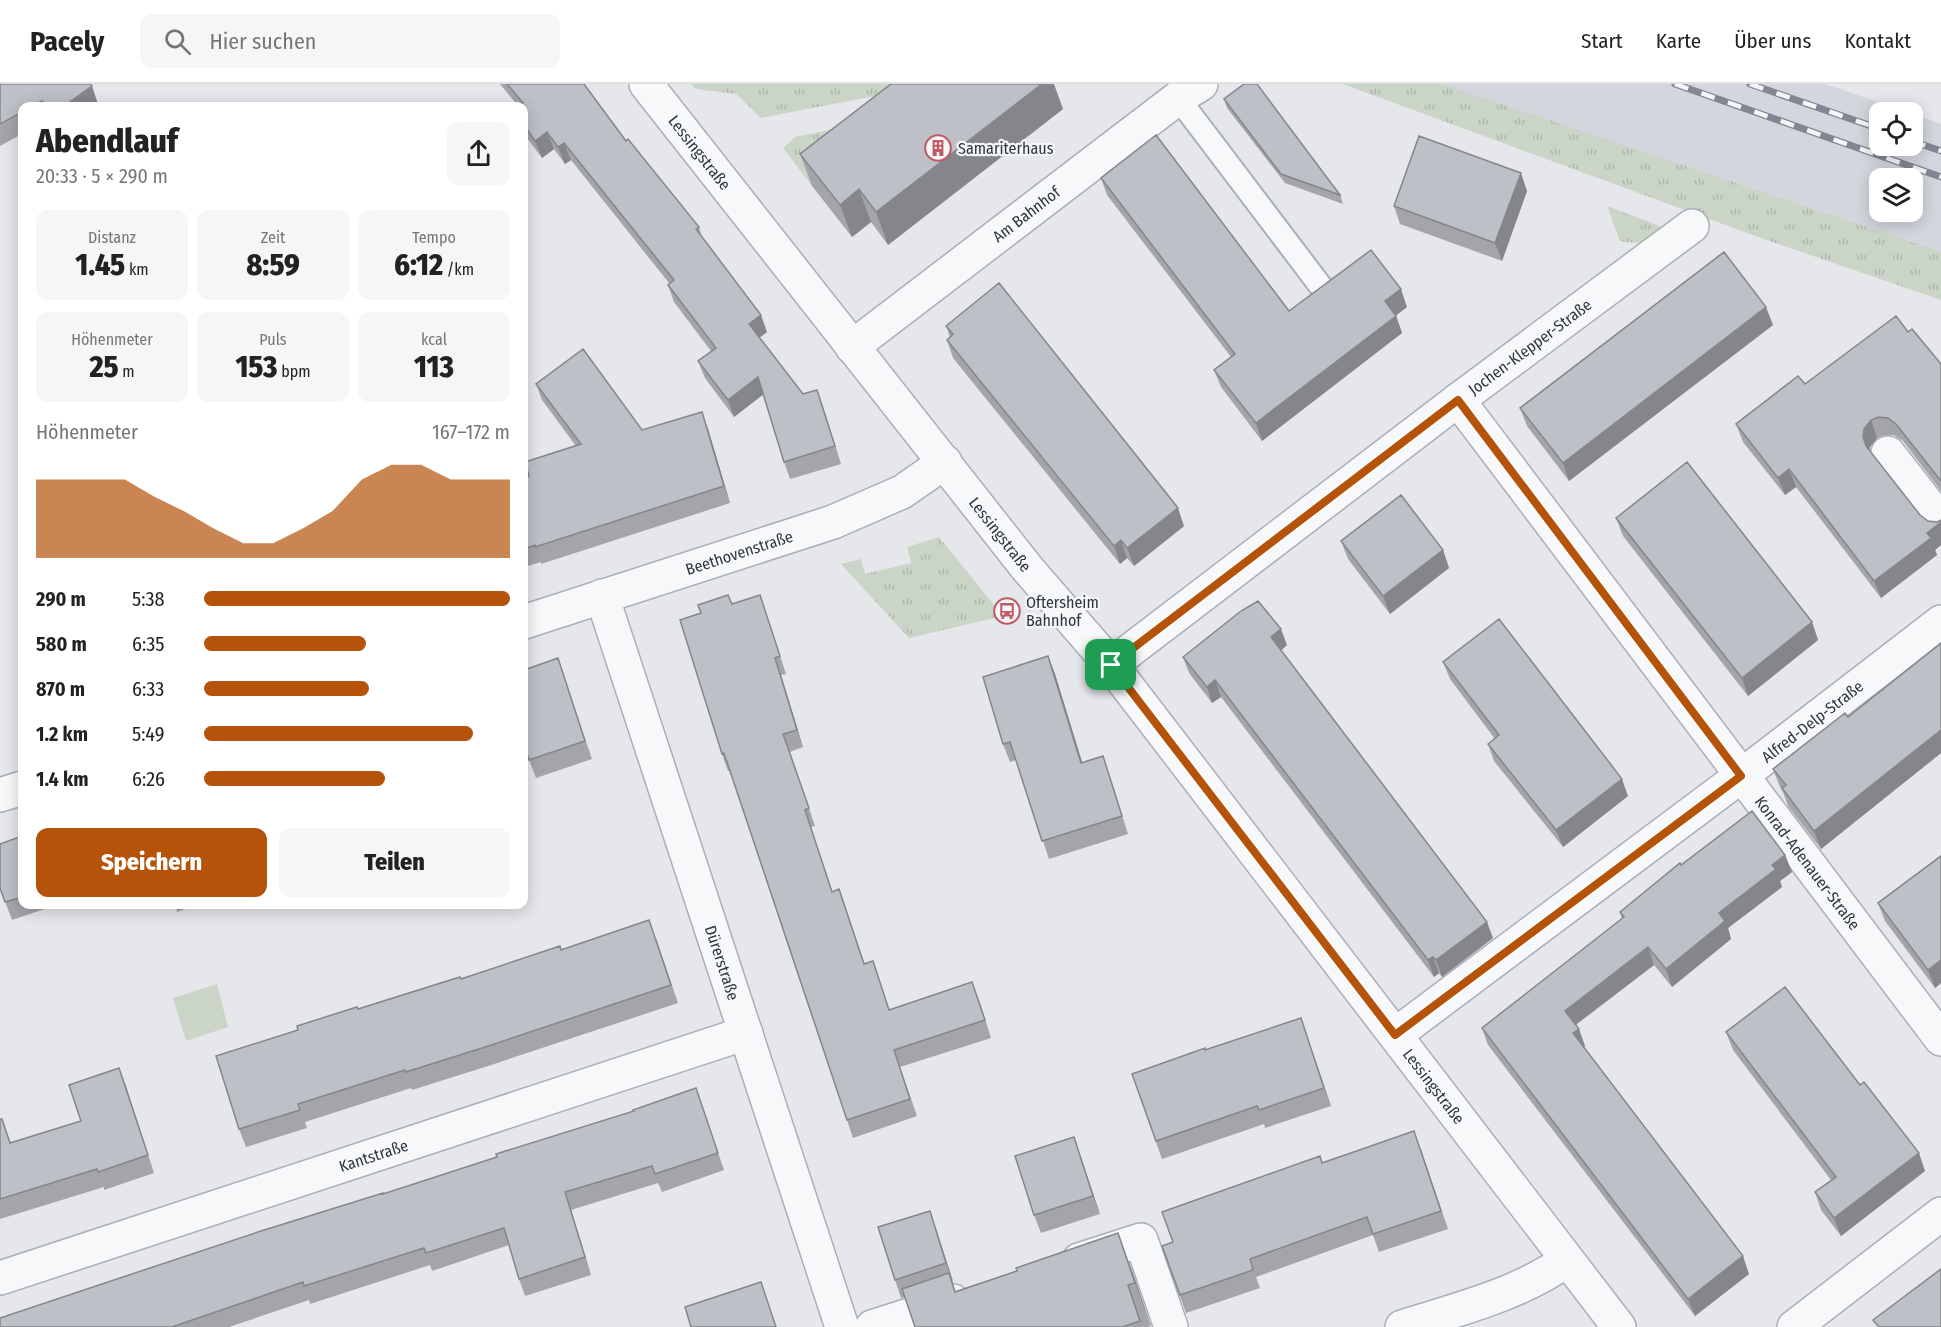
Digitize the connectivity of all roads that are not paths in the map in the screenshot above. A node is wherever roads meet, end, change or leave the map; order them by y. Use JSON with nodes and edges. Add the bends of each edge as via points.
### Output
{"nodes":[{"id":1,"x":646,"y":84,"type":"edge"},
{"id":2,"x":1190,"y":91,"type":"edge"},
{"id":3,"x":1692,"y":226,"type":"dead end"},
{"id":4,"x":1322,"y":288,"type":"edge"},
{"id":5,"x":852,"y":347,"type":"junction"},
{"id":6,"x":1458,"y":400,"type":"junction"},
{"id":7,"x":1888,"y":453,"type":"dead end"},
{"id":8,"x":945,"y":462,"type":"junction"},
{"id":9,"x":1941,"y":521,"type":"edge"},
{"id":10,"x":602,"y":596,"type":"junction"},
{"id":11,"x":528,"y":621,"type":"edge"},
{"id":12,"x":1941,"y":622,"type":"edge"},
{"id":13,"x":1111,"y":665,"type":"junction"},
{"id":14,"x":1741,"y":776,"type":"junction"},
{"id":15,"x":18,"y":789,"type":"edge"},
{"id":16,"x":0,"y":795,"type":"edge"},
{"id":17,"x":746,"y":1033,"type":"junction"},
{"id":18,"x":1395,"y":1035,"type":"junction"},
{"id":19,"x":1941,"y":1039,"type":"edge"},
{"id":20,"x":1941,"y":1214,"type":"edge"},
{"id":21,"x":1567,"y":1260,"type":"junction"},
{"id":22,"x":1051,"y":1269,"type":"edge"},
{"id":23,"x":0,"y":1278,"type":"edge"},
{"id":24,"x":984,"y":1291,"type":"edge"},
{"id":25,"x":842,"y":1327,"type":"edge"},
{"id":26,"x":872,"y":1327,"type":"edge"},
{"id":27,"x":1171,"y":1327,"type":"edge"},
{"id":28,"x":1402,"y":1327,"type":"edge"},
{"id":29,"x":1619,"y":1327,"type":"edge"},
{"id":30,"x":1794,"y":1327,"type":"edge"}],
"edges":[{"from":1,"to":5,"type":"street","name":"Lessingstraße"},
{"from":2,"to":4,"type":"lane"},
{"from":2,"to":5,"type":"street","name":"Am Bahnhof"},
{"from":3,"to":6,"type":"street","name":"Jochen-Klepper-Straße"},
{"from":5,"to":8,"type":"street","name":"Lessingstraße"},
{"from":6,"to":13,"type":"street","name":"Jochen-Klepper-Straße"},
{"from":6,"to":14,"type":"street","name":"Konrad-Adenauer-Straße"},
{"from":7,"to":9,"type":"street"},
{"from":8,"to":10,"type":"street","name":"Beethovenstraße","via":[[902,492],[833,522]]},
{"from":8,"to":13,"type":"street","name":"Lessingstraße","via":[[1027,568]]},
{"from":10,"to":11,"type":"street","name":"Beethovenstraße"},
{"from":10,"to":17,"type":"street","name":"Dürerstraße"},
{"from":12,"to":14,"type":"street","name":"Alfred-Delp-Straße"},
{"from":13,"to":18,"type":"street","name":"Lessingstraße"},
{"from":14,"to":18,"type":"street","name":"Alfred-Delp-Straße"},
{"from":14,"to":19,"type":"street","name":"Konrad-Adenauer-Straße"},
{"from":15,"to":16,"type":"street"},
{"from":17,"to":23,"type":"street","name":"Kantstraße"},
{"from":17,"to":25,"type":"street","name":"Dürerstraße"},
{"from":18,"to":21,"type":"street","name":"Lessingstraße"},
{"from":20,"to":30,"type":"street"},
{"from":21,"to":28,"type":"street","via":[[1521,1287]]},
{"from":21,"to":29,"type":"street","name":"Lessingstraße"},
{"from":22,"to":27,"type":"street","via":[[1141,1240]]},
{"from":24,"to":26,"type":"street"}]}
